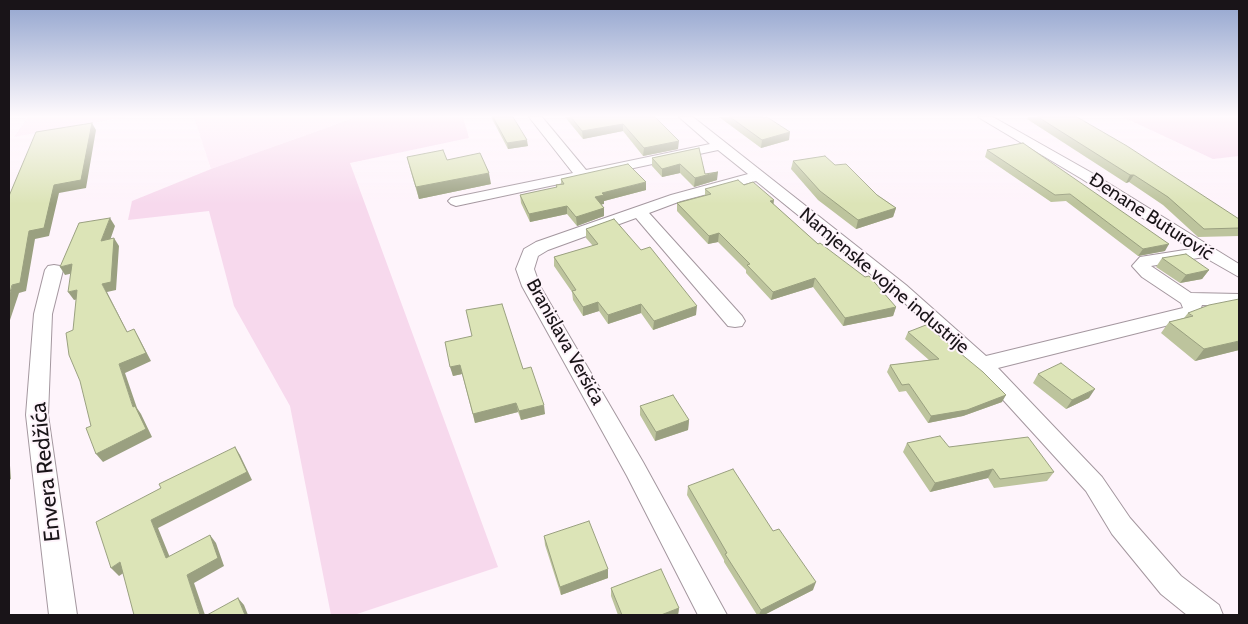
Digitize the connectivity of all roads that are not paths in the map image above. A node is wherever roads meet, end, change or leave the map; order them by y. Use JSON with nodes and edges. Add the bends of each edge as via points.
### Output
{"nodes":[{"id":1,"x":559,"y":146,"type":"edge"},
{"id":2,"x":720,"y":146,"type":"joint"},
{"id":3,"x":1035,"y":146,"type":"edge"},
{"id":4,"x":582,"y":175,"type":"junction"},
{"id":5,"x":759,"y":176,"type":"junction"},
{"id":6,"x":456,"y":201,"type":"dead end"},
{"id":7,"x":639,"y":211,"type":"junction"},
{"id":8,"x":1206,"y":252,"type":"junction"},
{"id":9,"x":54,"y":270,"type":"dead end"},
{"id":10,"x":1239,"y":272,"type":"edge"},
{"id":11,"x":1187,"y":299,"type":"junction"},
{"id":12,"x":1239,"y":300,"type":"edge"},
{"id":13,"x":735,"y":321,"type":"dead end"},
{"id":14,"x":982,"y":364,"type":"junction"},
{"id":15,"x":63,"y":615,"type":"edge"},
{"id":16,"x":714,"y":615,"type":"edge"},
{"id":17,"x":1208,"y":615,"type":"edge"}],
"edges":[{"from":1,"to":4,"type":"street"},
{"from":2,"to":4,"type":"street"},
{"from":2,"to":5,"type":"street","name":"Namjenske vojne industrije"},
{"from":3,"to":8,"type":"street","name":"Đenane Buturović"},
{"from":4,"to":6,"type":"street"},
{"from":5,"to":7,"type":"street","name":"Branislava Veršića"},
{"from":5,"to":14,"type":"street","name":"Namjenske vojne industrije","via":[[900,289]]},
{"from":7,"to":13,"type":"street"},
{"from":7,"to":16,"type":"street","name":"Branislava Veršića","via":[[542,246],[530,253],[525,269]]},
{"from":8,"to":10,"type":"street","name":"Đenane Buturović"},
{"from":8,"to":11,"type":"street","via":[[1146,261],[1141,266]]},
{"from":9,"to":15,"type":"street","name":"Envera Redžića","via":[[43,314],[37,415]]},
{"from":11,"to":12,"type":"street"},
{"from":11,"to":14,"type":"street","via":[[1193,305],[1191,312],[1182,316]]},
{"from":14,"to":17,"type":"street","name":"Namjenske vojne industrije","via":[[1094,484],[1121,526],[1171,584]]}]}
